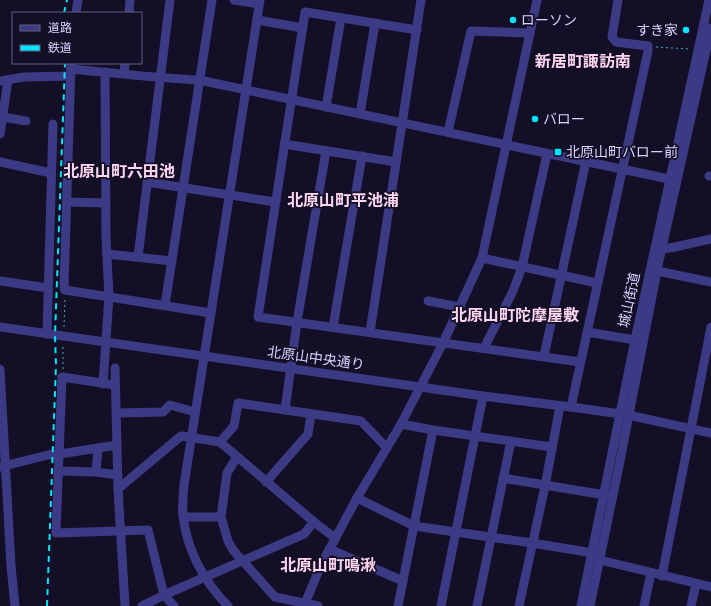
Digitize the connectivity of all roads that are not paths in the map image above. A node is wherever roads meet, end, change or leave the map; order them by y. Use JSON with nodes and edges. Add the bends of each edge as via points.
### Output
{"nodes":[{"id":1,"x":78,"y":0,"type":"edge"},
{"id":2,"x":130,"y":0,"type":"edge"},
{"id":3,"x":170,"y":0,"type":"edge"},
{"id":4,"x":212,"y":0,"type":"edge"},
{"id":5,"x":234,"y":0,"type":"edge"},
{"id":6,"x":421,"y":0,"type":"edge"},
{"id":7,"x":537,"y":0,"type":"edge"},
{"id":8,"x":618,"y":0,"type":"edge"},
{"id":9,"x":705,"y":0,"type":"edge"},
{"id":10,"x":709,"y":0,"type":"edge"},
{"id":11,"x":260,"y":2,"type":"edge"},
{"id":12,"x":76,"y":12,"type":"edge"},
{"id":13,"x":129,"y":12,"type":"edge"},
{"id":14,"x":340,"y":18,"type":"junction"},
{"id":15,"x":257,"y":20,"type":"junction"},
{"id":16,"x":375,"y":23,"type":"junction"},
{"id":17,"x":303,"y":28,"type":"junction"},
{"id":18,"x":711,"y":28,"type":"edge"},
{"id":19,"x":418,"y":30,"type":"junction"},
{"id":20,"x":530,"y":33,"type":"junction"},
{"id":21,"x":709,"y":42,"type":"edge"},
{"id":22,"x":125,"y":64,"type":"edge"},
{"id":23,"x":71,"y":69,"type":"edge"},
{"id":24,"x":105,"y":72,"type":"junction"},
{"id":25,"x":124,"y":73,"type":"junction"},
{"id":26,"x":160,"y":78,"type":"junction"},
{"id":27,"x":199,"y":80,"type":"junction"},
{"id":28,"x":4,"y":81,"type":"edge"},
{"id":29,"x":247,"y":90,"type":"junction"},
{"id":30,"x":292,"y":100,"type":"junction"},
{"id":31,"x":326,"y":107,"type":"junction"},
{"id":32,"x":360,"y":114,"type":"junction"},
{"id":33,"x":3,"y":117,"type":"junction"},
{"id":34,"x":26,"y":121,"type":"dead end"},
{"id":35,"x":402,"y":123,"type":"junction"},
{"id":36,"x":53,"y":124,"type":"dead end"},
{"id":37,"x":448,"y":132,"type":"junction"},
{"id":38,"x":0,"y":134,"type":"edge"},
{"id":39,"x":284,"y":144,"type":"junction"},
{"id":40,"x":506,"y":145,"type":"junction"},
{"id":41,"x":326,"y":151,"type":"junction"},
{"id":42,"x":547,"y":154,"type":"junction"},
{"id":43,"x":362,"y":156,"type":"junction"},
{"id":44,"x":586,"y":161,"type":"junction"},
{"id":45,"x":0,"y":162,"type":"edge"},
{"id":46,"x":396,"y":162,"type":"junction"},
{"id":47,"x":621,"y":170,"type":"junction"},
{"id":48,"x":51,"y":173,"type":"junction"},
{"id":49,"x":669,"y":179,"type":"junction"},
{"id":50,"x":147,"y":182,"type":"junction"},
{"id":51,"x":183,"y":188,"type":"junction"},
{"id":52,"x":230,"y":195,"type":"junction"},
{"id":53,"x":67,"y":202,"type":"junction"},
{"id":54,"x":275,"y":202,"type":"junction"},
{"id":55,"x":106,"y":204,"type":"junction"},
{"id":56,"x":711,"y":239,"type":"edge"},
{"id":57,"x":662,"y":249,"type":"junction"},
{"id":58,"x":107,"y":254,"type":"junction"},
{"id":59,"x":138,"y":257,"type":"junction"},
{"id":60,"x":482,"y":258,"type":"junction"},
{"id":61,"x":172,"y":261,"type":"junction"},
{"id":62,"x":522,"y":267,"type":"junction"},
{"id":63,"x":658,"y":270,"type":"junction"},
{"id":64,"x":561,"y":275,"type":"junction"},
{"id":65,"x":0,"y":281,"type":"edge"},
{"id":66,"x":711,"y":282,"type":"edge"},
{"id":67,"x":597,"y":283,"type":"junction"},
{"id":68,"x":48,"y":288,"type":"junction"},
{"id":69,"x":109,"y":296,"type":"junction"},
{"id":70,"x":428,"y":301,"type":"dead end"},
{"id":71,"x":165,"y":305,"type":"junction"},
{"id":72,"x":460,"y":307,"type":"junction"},
{"id":73,"x":211,"y":313,"type":"junction"},
{"id":74,"x":297,"y":322,"type":"junction"},
{"id":75,"x":333,"y":327,"type":"junction"},
{"id":76,"x":711,"y":327,"type":"edge"},
{"id":77,"x":0,"y":328,"type":"edge"},
{"id":78,"x":370,"y":332,"type":"junction"},
{"id":79,"x":586,"y":332,"type":"junction"},
{"id":80,"x":46,"y":334,"type":"junction"},
{"id":81,"x":635,"y":340,"type":"junction"},
{"id":82,"x":106,"y":342,"type":"junction"},
{"id":83,"x":443,"y":343,"type":"junction"},
{"id":84,"x":484,"y":348,"type":"junction"},
{"id":85,"x":204,"y":356,"type":"junction"},
{"id":86,"x":544,"y":356,"type":"junction"},
{"id":87,"x":580,"y":362,"type":"junction"},
{"id":88,"x":115,"y":368,"type":"dead end"},
{"id":89,"x":291,"y":368,"type":"junction"},
{"id":90,"x":0,"y":369,"type":"edge"},
{"id":91,"x":103,"y":384,"type":"junction"},
{"id":92,"x":115,"y":386,"type":"junction"},
{"id":93,"x":421,"y":387,"type":"junction"},
{"id":94,"x":483,"y":396,"type":"junction"},
{"id":95,"x":560,"y":406,"type":"junction"},
{"id":96,"x":571,"y":407,"type":"junction"},
{"id":97,"x":285,"y":410,"type":"junction"},
{"id":98,"x":195,"y":412,"type":"junction"},
{"id":99,"x":117,"y":413,"type":"junction"},
{"id":100,"x":311,"y":414,"type":"junction"},
{"id":101,"x":624,"y":415,"type":"junction"},
{"id":102,"x":401,"y":424,"type":"junction"},
{"id":103,"x":690,"y":429,"type":"junction"},
{"id":104,"x":433,"y":430,"type":"junction"},
{"id":105,"x":711,"y":433,"type":"edge"},
{"id":106,"x":475,"y":436,"type":"junction"},
{"id":107,"x":191,"y":437,"type":"junction"},
{"id":108,"x":220,"y":442,"type":"junction"},
{"id":109,"x":511,"y":442,"type":"junction"},
{"id":110,"x":116,"y":445,"type":"junction"},
{"id":111,"x":552,"y":447,"type":"junction"},
{"id":112,"x":98,"y":448,"type":"junction"},
{"id":113,"x":387,"y":448,"type":"junction"},
{"id":114,"x":60,"y":454,"type":"junction"},
{"id":115,"x":238,"y":457,"type":"junction"},
{"id":116,"x":3,"y":467,"type":"edge"},
{"id":117,"x":60,"y":471,"type":"junction"},
{"id":118,"x":96,"y":472,"type":"junction"},
{"id":119,"x":118,"y":475,"type":"junction"},
{"id":120,"x":503,"y":478,"type":"junction"},
{"id":121,"x":266,"y":482,"type":"junction"},
{"id":122,"x":545,"y":486,"type":"junction"},
{"id":123,"x":118,"y":489,"type":"junction"},
{"id":124,"x":605,"y":495,"type":"junction"},
{"id":125,"x":356,"y":498,"type":"junction"},
{"id":126,"x":184,"y":517,"type":"junction"},
{"id":127,"x":221,"y":517,"type":"junction"},
{"id":128,"x":314,"y":522,"type":"junction"},
{"id":129,"x":414,"y":526,"type":"junction"},
{"id":130,"x":120,"y":531,"type":"junction"},
{"id":131,"x":455,"y":533,"type":"junction"},
{"id":132,"x":491,"y":537,"type":"junction"},
{"id":133,"x":335,"y":538,"type":"junction"},
{"id":134,"x":532,"y":543,"type":"junction"},
{"id":135,"x":329,"y":549,"type":"junction"},
{"id":136,"x":593,"y":553,"type":"junction"},
{"id":137,"x":600,"y":560,"type":"junction"},
{"id":138,"x":244,"y":561,"type":"junction"},
{"id":139,"x":651,"y":573,"type":"junction"},
{"id":140,"x":662,"y":576,"type":"junction"},
{"id":141,"x":205,"y":578,"type":"junction"},
{"id":142,"x":403,"y":581,"type":"junction"},
{"id":143,"x":696,"y":584,"type":"junction"},
{"id":144,"x":711,"y":587,"type":"edge"},
{"id":145,"x":164,"y":595,"type":"junction"},
{"id":146,"x":304,"y":604,"type":"edge"},
{"id":147,"x":15,"y":606,"type":"edge"},
{"id":148,"x":125,"y":606,"type":"edge"},
{"id":149,"x":142,"y":606,"type":"edge"},
{"id":150,"x":174,"y":606,"type":"edge"},
{"id":151,"x":228,"y":606,"type":"edge"},
{"id":152,"x":318,"y":606,"type":"edge"},
{"id":153,"x":398,"y":606,"type":"edge"},
{"id":154,"x":441,"y":606,"type":"edge"},
{"id":155,"x":477,"y":606,"type":"edge"},
{"id":156,"x":519,"y":606,"type":"edge"},
{"id":157,"x":581,"y":606,"type":"edge"},
{"id":158,"x":590,"y":606,"type":"edge"},
{"id":159,"x":644,"y":606,"type":"edge"},
{"id":160,"x":691,"y":606,"type":"edge"}],
"edges":[{"from":1,"to":12,"type":"street"},
{"from":2,"to":13,"type":"street"},
{"from":3,"to":26,"type":"street"},
{"from":4,"to":27,"type":"street"},
{"from":5,"to":11,"type":"street"},
{"from":6,"to":19,"type":"street"},
{"from":7,"to":20,"type":"street"},
{"from":8,"to":47,"type":"street","via":[[612,37],[616,42],[648,46]]},
{"from":9,"to":10,"type":"street"},
{"from":10,"to":49,"type":"street","name":"城山街道"},
{"from":11,"to":15,"type":"street"},
{"from":14,"to":16,"type":"street"},
{"from":14,"to":17,"type":"street","via":[[305,12]]},
{"from":14,"to":31,"type":"street"},
{"from":15,"to":17,"type":"street"},
{"from":15,"to":29,"type":"street"},
{"from":16,"to":19,"type":"street"},
{"from":16,"to":32,"type":"street"},
{"from":17,"to":30,"type":"street"},
{"from":18,"to":21,"type":"street","name":"城山街道"},
{"from":19,"to":35,"type":"street"},
{"from":20,"to":37,"type":"street","via":[[471,31]]},
{"from":20,"to":40,"type":"street"},
{"from":21,"to":57,"type":"street","name":"城山街道"},
{"from":22,"to":25,"type":"street"},
{"from":23,"to":24,"type":"street"},
{"from":23,"to":28,"type":"street"},
{"from":23,"to":53,"type":"street"},
{"from":24,"to":25,"type":"street"},
{"from":24,"to":55,"type":"street"},
{"from":25,"to":26,"type":"street"},
{"from":26,"to":27,"type":"street"},
{"from":26,"to":50,"type":"street"},
{"from":27,"to":29,"type":"street"},
{"from":27,"to":51,"type":"street"},
{"from":28,"to":33,"type":"street"},
{"from":29,"to":30,"type":"street"},
{"from":29,"to":52,"type":"street"},
{"from":30,"to":31,"type":"street"},
{"from":30,"to":39,"type":"street"},
{"from":31,"to":32,"type":"street"},
{"from":32,"to":35,"type":"street"},
{"from":33,"to":34,"type":"street"},
{"from":33,"to":38,"type":"street"},
{"from":35,"to":37,"type":"street"},
{"from":35,"to":46,"type":"street"},
{"from":36,"to":48,"type":"street"},
{"from":37,"to":40,"type":"street"},
{"from":39,"to":41,"type":"street"},
{"from":39,"to":54,"type":"street"},
{"from":40,"to":42,"type":"street"},
{"from":40,"to":60,"type":"street"},
{"from":41,"to":43,"type":"street"},
{"from":41,"to":74,"type":"street"},
{"from":42,"to":44,"type":"street"},
{"from":42,"to":62,"type":"street"},
{"from":43,"to":46,"type":"street"},
{"from":43,"to":75,"type":"street"},
{"from":44,"to":47,"type":"street"},
{"from":44,"to":64,"type":"street"},
{"from":45,"to":48,"type":"street"},
{"from":46,"to":78,"type":"street"},
{"from":47,"to":49,"type":"street"},
{"from":47,"to":67,"type":"street"},
{"from":48,"to":68,"type":"street"},
{"from":49,"to":81,"type":"street","name":"城山街道"},
{"from":50,"to":51,"type":"street"},
{"from":50,"to":59,"type":"street"},
{"from":51,"to":52,"type":"street"},
{"from":51,"to":61,"type":"street"},
{"from":52,"to":54,"type":"street"},
{"from":52,"to":73,"type":"street"},
{"from":53,"to":55,"type":"street"},
{"from":53,"to":69,"type":"street","via":[[64,287],[66,290]]},
{"from":54,"to":74,"type":"street","via":[[258,317]]},
{"from":55,"to":58,"type":"street"},
{"from":56,"to":57,"type":"street"},
{"from":57,"to":63,"type":"street","name":"城山街道"},
{"from":58,"to":59,"type":"street"},
{"from":58,"to":69,"type":"street"},
{"from":59,"to":61,"type":"street"},
{"from":60,"to":62,"type":"street"},
{"from":60,"to":72,"type":"street"},
{"from":61,"to":71,"type":"street"},
{"from":62,"to":64,"type":"street"},
{"from":62,"to":84,"type":"street","via":[[513,291]]},
{"from":63,"to":66,"type":"street"},
{"from":63,"to":101,"type":"street","name":"城山街道"},
{"from":64,"to":67,"type":"street"},
{"from":64,"to":86,"type":"street"},
{"from":65,"to":68,"type":"street"},
{"from":67,"to":79,"type":"street"},
{"from":68,"to":80,"type":"street"},
{"from":69,"to":71,"type":"street"},
{"from":69,"to":82,"type":"street"},
{"from":70,"to":72,"type":"street"},
{"from":71,"to":73,"type":"street"},
{"from":72,"to":83,"type":"street"},
{"from":73,"to":85,"type":"street"},
{"from":74,"to":75,"type":"street"},
{"from":74,"to":89,"type":"street"},
{"from":75,"to":78,"type":"street"},
{"from":76,"to":103,"type":"street"},
{"from":77,"to":80,"type":"street","name":"北原山中央通り"},
{"from":78,"to":83,"type":"street"},
{"from":79,"to":81,"type":"street"},
{"from":79,"to":87,"type":"street"},
{"from":80,"to":82,"type":"street","name":"北原山中央通り"},
{"from":81,"to":101,"type":"street","name":"城山街道"},
{"from":82,"to":85,"type":"street","name":"北原山中央通り"},
{"from":82,"to":91,"type":"street"},
{"from":83,"to":84,"type":"street"},
{"from":83,"to":93,"type":"street"},
{"from":84,"to":86,"type":"street"},
{"from":85,"to":89,"type":"street","name":"北原山中央通り"},
{"from":85,"to":98,"type":"street"},
{"from":86,"to":87,"type":"street"},
{"from":87,"to":96,"type":"street"},
{"from":88,"to":92,"type":"street"},
{"from":89,"to":93,"type":"street","name":"北原山中央通り"},
{"from":89,"to":97,"type":"street"},
{"from":90,"to":116,"type":"street","via":[[4,431]]},
{"from":91,"to":92,"type":"street"},
{"from":91,"to":114,"type":"street","via":[[62,377]]},
{"from":92,"to":99,"type":"street"},
{"from":93,"to":94,"type":"street","name":"北原山中央通り"},
{"from":93,"to":102,"type":"street"},
{"from":94,"to":95,"type":"street","name":"北原山中央通り"},
{"from":94,"to":106,"type":"street"},
{"from":95,"to":96,"type":"street","name":"北原山中央通り"},
{"from":95,"to":111,"type":"street"},
{"from":96,"to":101,"type":"street","name":"北原山中央通り"},
{"from":97,"to":100,"type":"street"},
{"from":97,"to":108,"type":"street","via":[[238,403],[234,426]]},
{"from":98,"to":99,"type":"street","via":[[170,405],[163,412]]},
{"from":98,"to":107,"type":"street"},
{"from":99,"to":110,"type":"street"},
{"from":100,"to":113,"type":"street","via":[[361,421]]},
{"from":100,"to":121,"type":"street","via":[[308,434]]},
{"from":101,"to":103,"type":"street","name":"北原山中央通り"},
{"from":101,"to":124,"type":"street","name":"城山街道"},
{"from":101,"to":137,"type":"street","name":"城山街道"},
{"from":102,"to":104,"type":"street"},
{"from":102,"to":113,"type":"street"},
{"from":103,"to":105,"type":"street","name":"北原山中央通り"},
{"from":103,"to":140,"type":"street"},
{"from":104,"to":106,"type":"street"},
{"from":104,"to":129,"type":"street"},
{"from":106,"to":109,"type":"street"},
{"from":106,"to":131,"type":"street"},
{"from":107,"to":108,"type":"street"},
{"from":107,"to":123,"type":"street","via":[[181,436]]},
{"from":107,"to":126,"type":"street","via":[[184,486]]},
{"from":108,"to":115,"type":"street"},
{"from":109,"to":111,"type":"street"},
{"from":109,"to":120,"type":"street"},
{"from":110,"to":112,"type":"street"},
{"from":110,"to":119,"type":"street"},
{"from":111,"to":122,"type":"street"},
{"from":112,"to":114,"type":"street"},
{"from":112,"to":118,"type":"street"},
{"from":113,"to":125,"type":"street"},
{"from":114,"to":116,"type":"street"},
{"from":114,"to":117,"type":"street"},
{"from":115,"to":121,"type":"street"},
{"from":115,"to":127,"type":"street","via":[[227,473]]},
{"from":116,"to":147,"type":"street"},
{"from":117,"to":118,"type":"street"},
{"from":117,"to":130,"type":"street","via":[[56,533]]},
{"from":118,"to":119,"type":"street"},
{"from":119,"to":123,"type":"street"},
{"from":120,"to":122,"type":"street"},
{"from":120,"to":132,"type":"street"},
{"from":121,"to":128,"type":"street"},
{"from":122,"to":124,"type":"street"},
{"from":122,"to":134,"type":"street"},
{"from":123,"to":130,"type":"street"},
{"from":124,"to":136,"type":"street","name":"城山街道"},
{"from":125,"to":129,"type":"street"},
{"from":125,"to":133,"type":"street"},
{"from":126,"to":127,"type":"street"},
{"from":126,"to":141,"type":"street","via":[[192,552]]},
{"from":127,"to":138,"type":"street","via":[[228,541]]},
{"from":128,"to":133,"type":"street"},
{"from":128,"to":138,"type":"street","via":[[304,534]]},
{"from":129,"to":131,"type":"street"},
{"from":129,"to":142,"type":"street"},
{"from":130,"to":145,"type":"street","via":[[148,530]]},
{"from":130,"to":148,"type":"street"},
{"from":131,"to":132,"type":"street"},
{"from":131,"to":154,"type":"street"},
{"from":132,"to":134,"type":"street"},
{"from":132,"to":155,"type":"street"},
{"from":133,"to":135,"type":"street"},
{"from":134,"to":136,"type":"street"},
{"from":134,"to":156,"type":"street"},
{"from":135,"to":142,"type":"street"},
{"from":135,"to":146,"type":"street"},
{"from":136,"to":157,"type":"street","name":"城山街道"},
{"from":137,"to":139,"type":"street"},
{"from":137,"to":158,"type":"street","name":"城山街道"},
{"from":138,"to":141,"type":"street"},
{"from":138,"to":146,"type":"street","via":[[275,598]]},
{"from":139,"to":140,"type":"street"},
{"from":139,"to":159,"type":"street"},
{"from":140,"to":143,"type":"street"},
{"from":141,"to":145,"type":"street"},
{"from":141,"to":151,"type":"street"},
{"from":142,"to":153,"type":"street"},
{"from":143,"to":144,"type":"street"},
{"from":143,"to":160,"type":"street"},
{"from":145,"to":149,"type":"street"},
{"from":145,"to":150,"type":"street"},
{"from":146,"to":152,"type":"street"}]}
